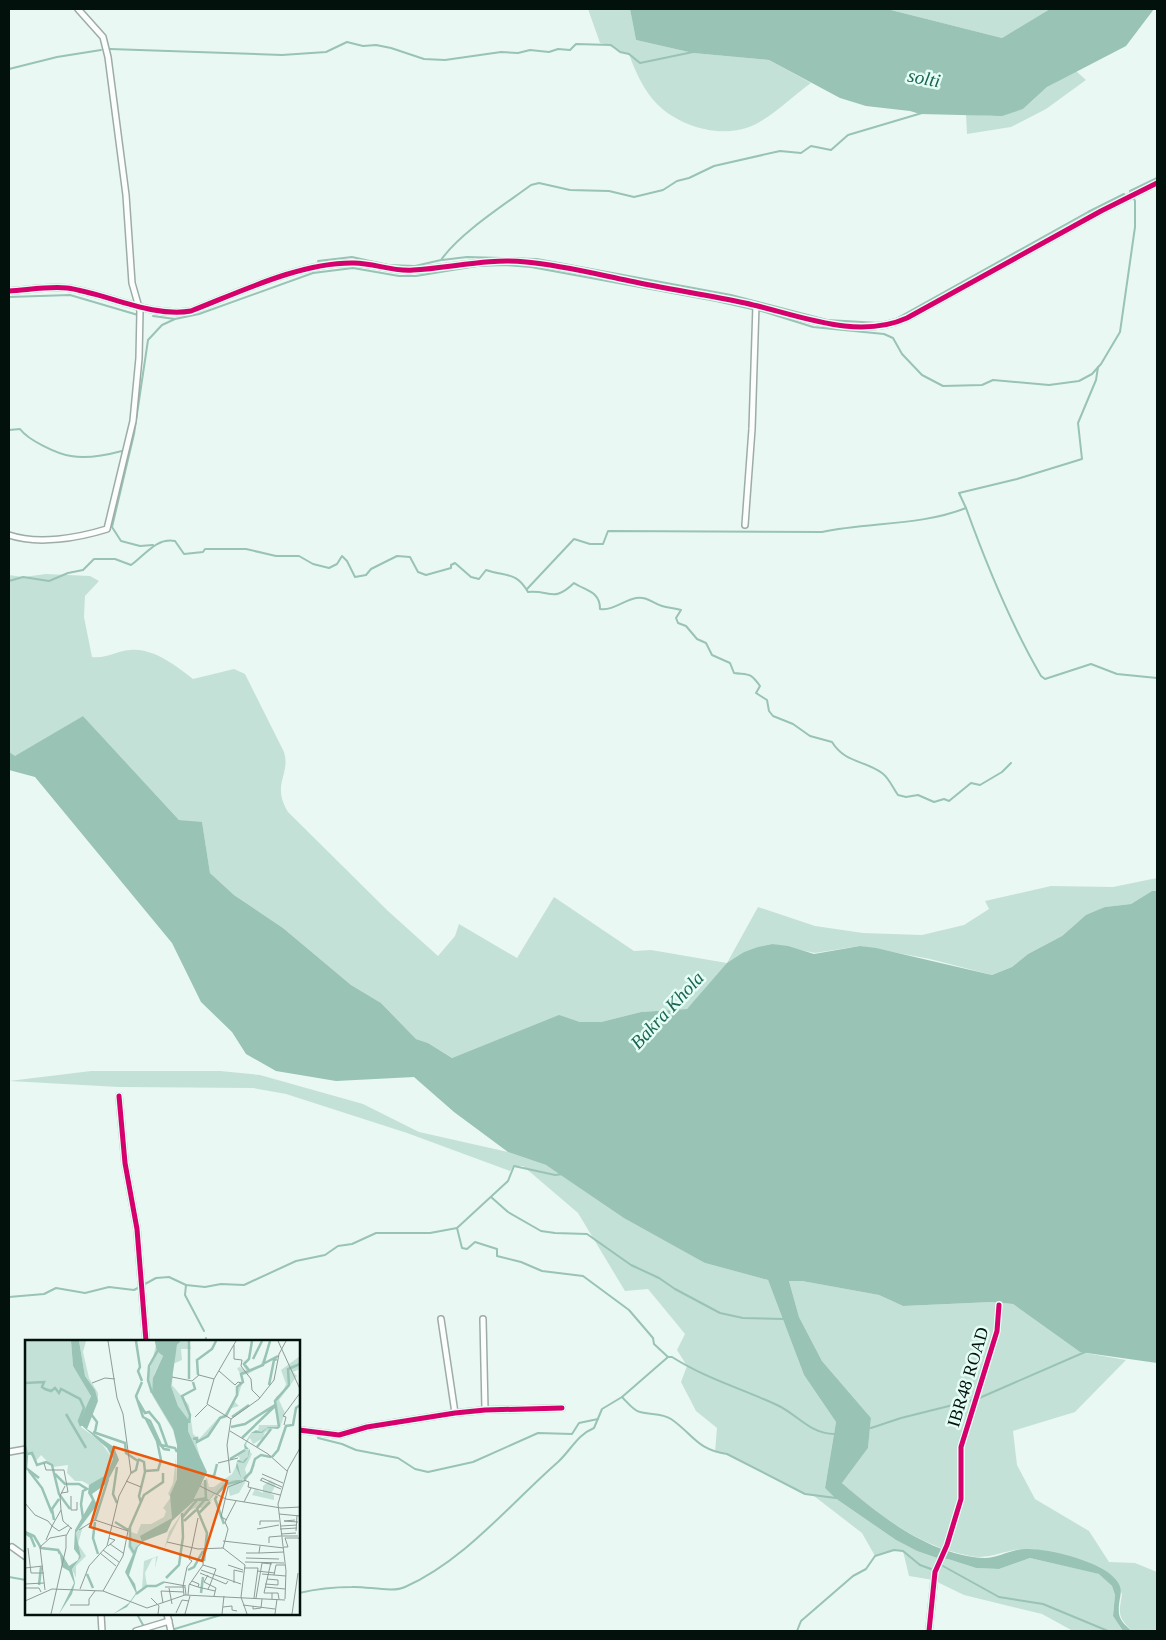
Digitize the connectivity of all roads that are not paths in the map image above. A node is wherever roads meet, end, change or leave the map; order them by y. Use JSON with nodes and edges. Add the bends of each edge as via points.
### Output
{"nodes":[{"id":1,"x":78,"y":9,"type":"edge"},
{"id":2,"x":1157,"y":183,"type":"edge"},
{"id":3,"x":9,"y":291,"type":"edge"},
{"id":4,"x":756,"y":305,"type":"junction"},
{"id":5,"x":139,"y":306,"type":"junction"},
{"id":6,"x":746,"y":525,"type":"dead end"},
{"id":7,"x":9,"y":535,"type":"edge"},
{"id":8,"x":119,"y":1096,"type":"dead end"},
{"id":9,"x":1000,"y":1306,"type":"dead end"},
{"id":10,"x":441,"y":1319,"type":"dead end"},
{"id":11,"x":484,"y":1319,"type":"dead end"},
{"id":12,"x":146,"y":1340,"type":"edge"},
{"id":13,"x":562,"y":1408,"type":"dead end"},
{"id":14,"x":485,"y":1410,"type":"junction"},
{"id":15,"x":455,"y":1413,"type":"junction"},
{"id":16,"x":300,"y":1430,"type":"edge"},
{"id":17,"x":25,"y":1449,"type":"edge"},
{"id":18,"x":9,"y":1452,"type":"edge"},
{"id":19,"x":12,"y":1547,"type":"dead end"},
{"id":20,"x":25,"y":1556,"type":"edge"},
{"id":21,"x":101,"y":1615,"type":"edge"},
{"id":22,"x":167,"y":1615,"type":"edge"},
{"id":23,"x":169,"y":1621,"type":"junction"},
{"id":24,"x":102,"y":1631,"type":"edge"},
{"id":25,"x":136,"y":1631,"type":"edge"},
{"id":26,"x":171,"y":1631,"type":"edge"},
{"id":27,"x":929,"y":1631,"type":"edge"}],
"edges":[{"from":1,"to":5,"type":"street","via":[[107,46],[126,194],[132,283]]},
{"from":2,"to":4,"type":"street","via":[[886,327],[827,323]]},
{"from":3,"to":5,"type":"street","via":[[66,288]]},
{"from":4,"to":5,"type":"street","via":[[525,262],[478,261],[415,270],[354,262],[328,265],[276,279],[192,311],[180,313]]},
{"from":4,"to":6,"type":"street"},
{"from":5,"to":7,"type":"street","via":[[139,358],[133,421],[107,530],[31,540]]},
{"from":8,"to":12,"type":"street","via":[[137,1229]]},
{"from":9,"to":27,"type":"street","name":"IBR48 ROAD","via":[[997,1331],[961,1446],[961,1499],[933,1580]]},
{"from":10,"to":15,"type":"street"},
{"from":11,"to":14,"type":"street"},
{"from":13,"to":14,"type":"street"},
{"from":14,"to":15,"type":"street"},
{"from":15,"to":16,"type":"street","via":[[366,1427],[339,1435]]},
{"from":17,"to":18,"type":"street"},
{"from":19,"to":20,"type":"street"},
{"from":21,"to":24,"type":"street"},
{"from":22,"to":23,"type":"street"},
{"from":23,"to":25,"type":"street"},
{"from":23,"to":26,"type":"street"}]}
